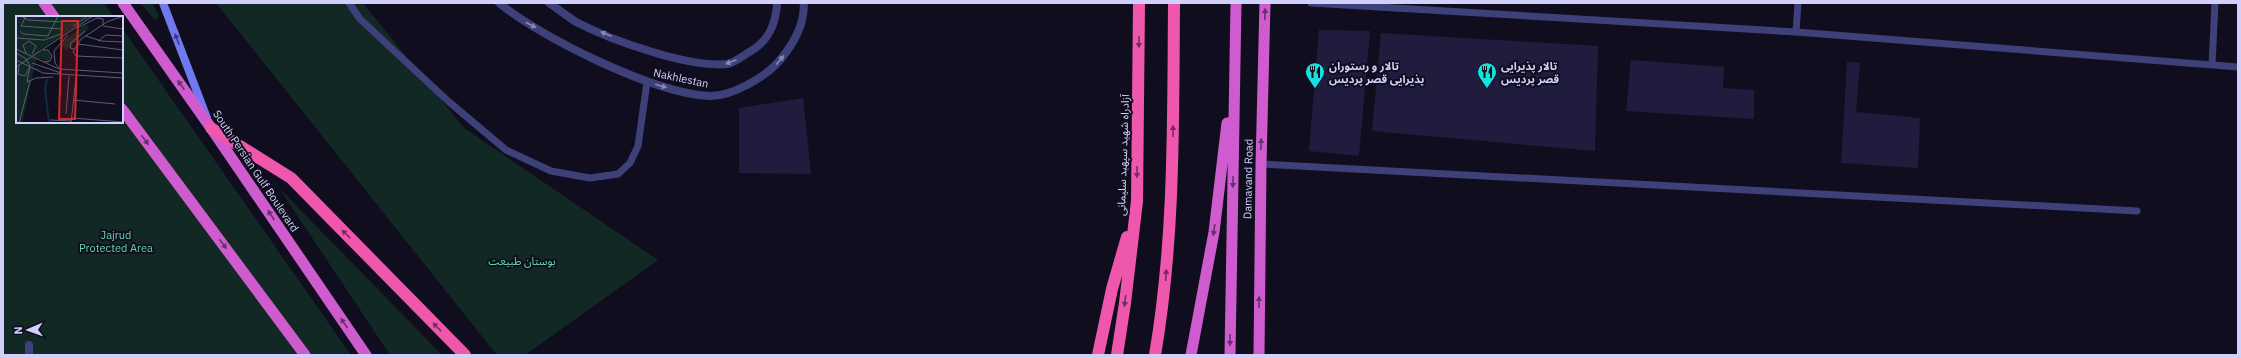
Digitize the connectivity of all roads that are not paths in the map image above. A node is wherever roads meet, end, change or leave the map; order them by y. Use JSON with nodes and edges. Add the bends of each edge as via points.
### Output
{"nodes":[{"id":1,"x":44,"y":3,"type":"edge"},
{"id":2,"x":123,"y":3,"type":"edge"},
{"id":3,"x":163,"y":3,"type":"edge"},
{"id":4,"x":349,"y":3,"type":"edge"},
{"id":5,"x":499,"y":3,"type":"edge"},
{"id":6,"x":549,"y":3,"type":"edge"},
{"id":7,"x":777,"y":3,"type":"edge"},
{"id":8,"x":804,"y":3,"type":"edge"},
{"id":9,"x":1139,"y":3,"type":"edge"},
{"id":10,"x":1174,"y":3,"type":"edge"},
{"id":11,"x":1236,"y":3,"type":"edge"},
{"id":12,"x":1265,"y":3,"type":"edge"},
{"id":13,"x":1311,"y":3,"type":"edge"},
{"id":14,"x":1798,"y":3,"type":"edge"},
{"id":15,"x":2215,"y":3,"type":"edge"},
{"id":16,"x":53,"y":16,"type":"edge"},
{"id":17,"x":1796,"y":32,"type":"junction"},
{"id":18,"x":2212,"y":65,"type":"junction"},
{"id":19,"x":1234,"y":67,"type":"junction"},
{"id":20,"x":2238,"y":67,"type":"edge"},
{"id":21,"x":647,"y":82,"type":"junction"},
{"id":22,"x":123,"y":110,"type":"edge"},
{"id":23,"x":211,"y":128,"type":"junction"},
{"id":24,"x":1261,"y":164,"type":"junction"},
{"id":25,"x":1137,"y":201,"type":"junction"},
{"id":26,"x":2137,"y":210,"type":"dead end"},
{"id":27,"x":1259,"y":322,"type":"junction"},
{"id":28,"x":29,"y":345,"type":"dead end"},
{"id":29,"x":29,"y":355,"type":"edge"},
{"id":30,"x":305,"y":355,"type":"edge"},
{"id":31,"x":366,"y":355,"type":"edge"},
{"id":32,"x":465,"y":355,"type":"edge"},
{"id":33,"x":1098,"y":355,"type":"edge"},
{"id":34,"x":1117,"y":355,"type":"edge"},
{"id":35,"x":1155,"y":355,"type":"edge"},
{"id":36,"x":1191,"y":355,"type":"edge"},
{"id":37,"x":1230,"y":355,"type":"edge"},
{"id":38,"x":1259,"y":355,"type":"edge"},
{"id":39,"x":1263,"y":355,"type":"edge"}],
"edges":[{"from":1,"to":16,"type":"highway"},
{"from":23,"to":2,"type":"highway","name":"South Persian Gulf Boulevard","one_way":true},
{"from":23,"to":3,"type":"main road","one_way":true},
{"from":4,"to":21,"type":"lane","via":[[366,24],[506,150],[551,171],[590,178],[618,174],[630,163],[638,146]]},
{"from":5,"to":21,"type":"street","name":"Nakhlestan","one_way":true,"via":[[517,18],[542,32]]},
{"from":7,"to":6,"type":"street","name":"Nakhlestan","one_way":true,"via":[[777,14],[770,34],[755,48],[729,64],[702,64],[634,46],[576,22]]},
{"from":21,"to":8,"type":"street","name":"Nakhlestan","one_way":true,"via":[[710,96],[740,88],[772,70],[794,44],[804,17]]},
{"from":9,"to":25,"type":"highway","name":"آزادراه شهید سپهبد سلیمانی","one_way":true},
{"from":35,"to":10,"type":"highway","one_way":true,"via":[[1164,301],[1172,195]]},
{"from":11,"to":19,"type":"highway","name":"Damavand Road"},
{"from":24,"to":12,"type":"highway","name":"Damavand Road","one_way":true},
{"from":13,"to":17,"type":"lane"},
{"from":14,"to":17,"type":"lane"},
{"from":15,"to":18,"type":"lane"},
{"from":17,"to":18,"type":"lane"},
{"from":18,"to":20,"type":"lane"},
{"from":19,"to":36,"type":"highway","one_way":true,"via":[[1214,232]]},
{"from":19,"to":37,"type":"highway","name":"Damavand Road","one_way":true},
{"from":22,"to":30,"type":"highway","one_way":true},
{"from":31,"to":23,"type":"highway","name":"South Persian Gulf Boulevard","one_way":true},
{"from":32,"to":23,"type":"highway","one_way":true,"via":[[291,178]]},
{"from":24,"to":26,"type":"lane"},
{"from":27,"to":24,"type":"highway","name":"Damavand Road","one_way":true},
{"from":25,"to":33,"type":"highway","via":[[1112,289]]},
{"from":25,"to":34,"type":"highway","name":"آزادراه شهید سپهبد سلیمانی","one_way":true},
{"from":27,"to":38,"type":"highway","name":"Damavand Road"},
{"from":27,"to":39,"type":"highway"},
{"from":28,"to":29,"type":"street"}]}
